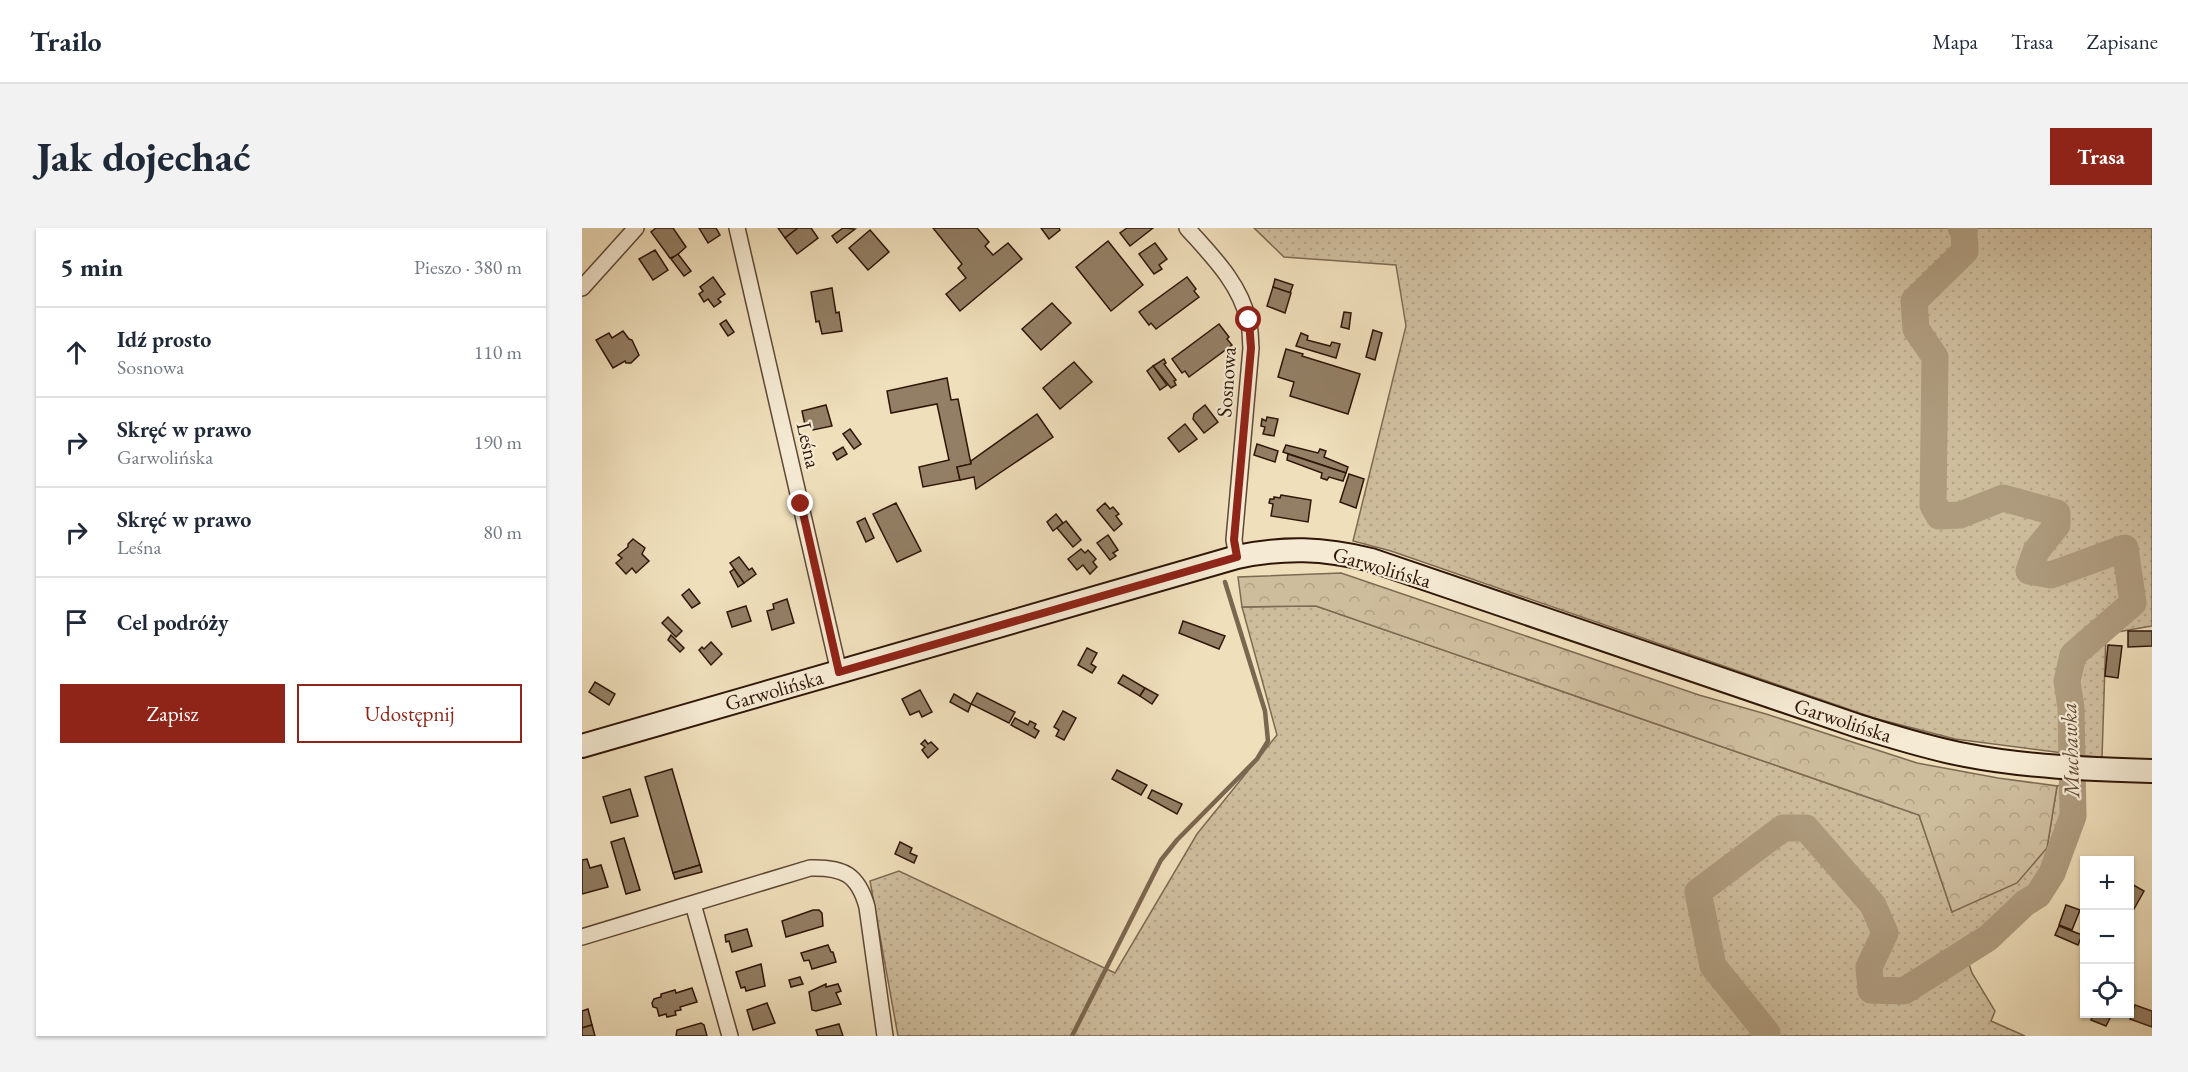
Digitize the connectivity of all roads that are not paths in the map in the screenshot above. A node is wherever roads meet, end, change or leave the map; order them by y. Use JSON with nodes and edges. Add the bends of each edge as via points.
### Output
{"nodes":[{"id":1,"x":636,"y":228,"type":"edge"},
{"id":2,"x":737,"y":228,"type":"edge"},
{"id":3,"x":1187,"y":228,"type":"edge"},
{"id":4,"x":582,"y":288,"type":"edge"},
{"id":5,"x":1237,"y":557,"type":"junction"},
{"id":6,"x":839,"y":672,"type":"junction"},
{"id":7,"x":582,"y":746,"type":"edge"},
{"id":8,"x":2152,"y":771,"type":"edge"},
{"id":9,"x":693,"y":904,"type":"junction"},
{"id":10,"x":582,"y":937,"type":"edge"},
{"id":11,"x":730,"y":1036,"type":"edge"},
{"id":12,"x":885,"y":1036,"type":"edge"}],
"edges":[{"from":1,"to":4,"type":"street"},
{"from":2,"to":6,"type":"street","name":"Leśna"},
{"from":3,"to":5,"type":"street","name":"Sosnowa","via":[[1220,264],[1238,291],[1249,320],[1251,348],[1234,540]]},
{"from":5,"to":6,"type":"main road","name":"Garwolińska"},
{"from":5,"to":8,"type":"main road","name":"Garwolińska","via":[[1272,550],[1308,549],[1371,560],[1916,744],[2036,764]]},
{"from":6,"to":7,"type":"main road","name":"Garwolińska"},
{"from":9,"to":10,"type":"street"},
{"from":9,"to":11,"type":"street"},
{"from":9,"to":12,"type":"street","via":[[810,868],[828,867],[846,873],[862,890],[867,908]]}]}
